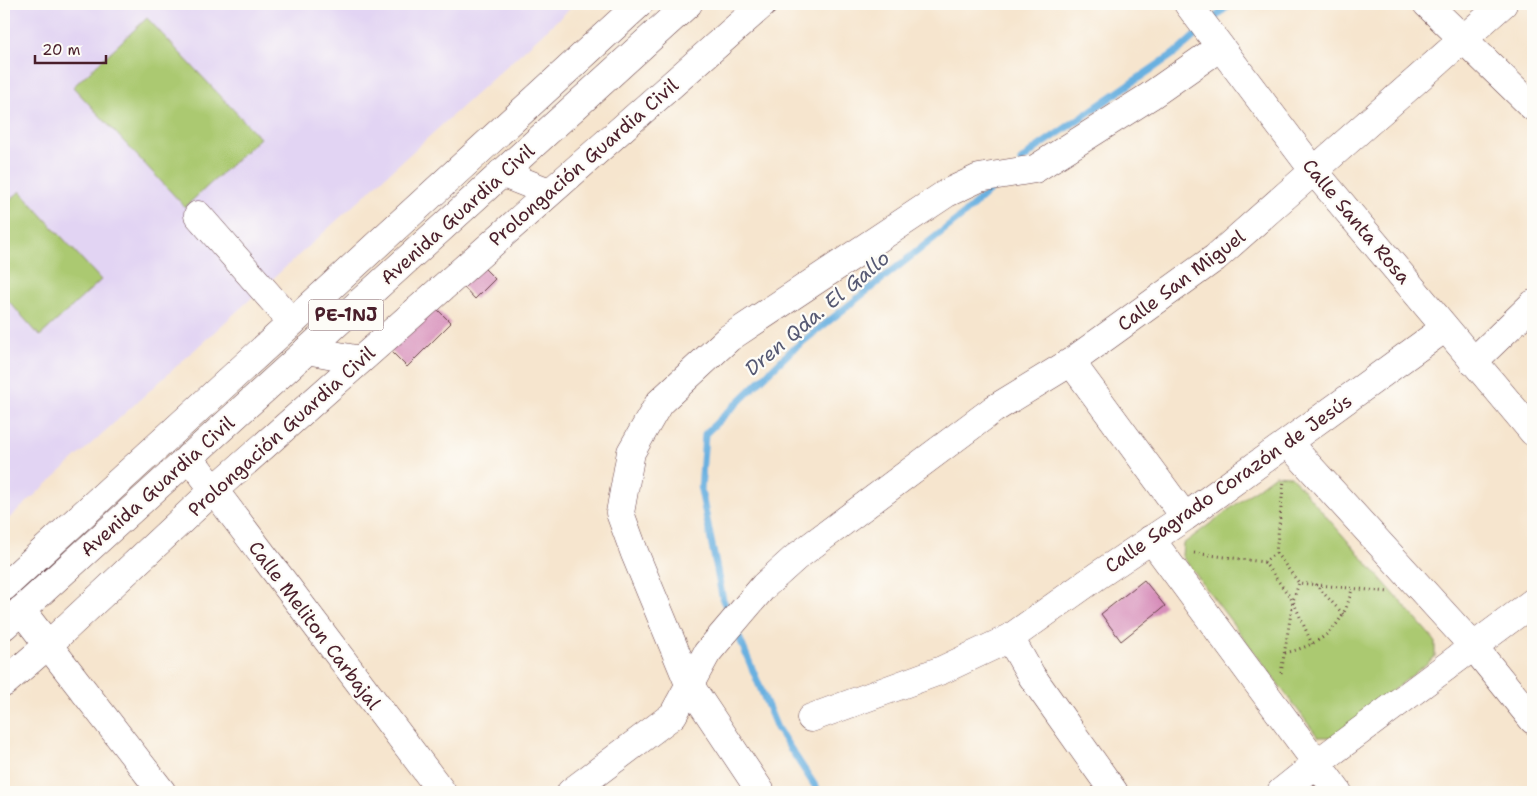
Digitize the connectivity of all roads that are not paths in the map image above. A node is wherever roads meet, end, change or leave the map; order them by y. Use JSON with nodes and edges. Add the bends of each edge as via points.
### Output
{"nodes":[{"id":1,"x":639,"y":4,"type":"edge"},
{"id":2,"x":688,"y":4,"type":"edge"},
{"id":3,"x":763,"y":4,"type":"edge"},
{"id":4,"x":1188,"y":4,"type":"edge"},
{"id":5,"x":1427,"y":4,"type":"edge"},
{"id":6,"x":1504,"y":4,"type":"edge"},
{"id":7,"x":1463,"y":38,"type":"junction"},
{"id":8,"x":1220,"y":47,"type":"junction"},
{"id":9,"x":1533,"y":107,"type":"edge"},
{"id":10,"x":1314,"y":171,"type":"junction"},
{"id":11,"x":501,"y":173,"type":"junction"},
{"id":12,"x":548,"y":192,"type":"junction"},
{"id":13,"x":198,"y":215,"type":"dead end"},
{"id":14,"x":1533,"y":304,"type":"edge"},
{"id":15,"x":292,"y":322,"type":"junction"},
{"id":16,"x":1445,"y":328,"type":"junction"},
{"id":17,"x":307,"y":350,"type":"junction"},
{"id":18,"x":360,"y":360,"type":"junction"},
{"id":19,"x":1071,"y":362,"type":"junction"},
{"id":20,"x":1473,"y":362,"type":"junction"},
{"id":21,"x":1533,"y":432,"type":"edge"},
{"id":22,"x":1288,"y":443,"type":"junction"},
{"id":23,"x":189,"y":457,"type":"junction"},
{"id":24,"x":214,"y":490,"type":"junction"},
{"id":25,"x":1185,"y":517,"type":"junction"},
{"id":26,"x":1151,"y":539,"type":"junction"},
{"id":27,"x":4,"y":587,"type":"edge"},
{"id":28,"x":1533,"y":602,"type":"edge"},
{"id":29,"x":12,"y":618,"type":"edge"},
{"id":30,"x":1010,"y":638,"type":"junction"},
{"id":31,"x":48,"y":646,"type":"junction"},
{"id":32,"x":1473,"y":646,"type":"junction"},
{"id":33,"x":4,"y":683,"type":"edge"},
{"id":34,"x":689,"y":684,"type":"junction"},
{"id":35,"x":811,"y":718,"type":"dead end"},
{"id":36,"x":1533,"y":720,"type":"edge"},
{"id":37,"x":1316,"y":764,"type":"junction"},
{"id":38,"x":162,"y":792,"type":"edge"},
{"id":39,"x":442,"y":792,"type":"edge"},
{"id":40,"x":571,"y":792,"type":"edge"},
{"id":41,"x":762,"y":792,"type":"edge"},
{"id":42,"x":1114,"y":792,"type":"edge"},
{"id":43,"x":1281,"y":792,"type":"edge"},
{"id":44,"x":1338,"y":792,"type":"edge"}],
"edges":[{"from":1,"to":15,"type":"main road","name":"Avenida Guardia Civil","number":"PE-1NJ"},
{"from":2,"to":11,"type":"main road","name":"Avenida Guardia Civil","number":"PE-1NJ"},
{"from":3,"to":12,"type":"main road","name":"Prolongación Guardia Civil"},
{"from":4,"to":8,"type":"main road","name":"Calle Santa Rosa"},
{"from":5,"to":7,"type":"main road"},
{"from":6,"to":7,"type":"main road","name":"Calle San Miguel"},
{"from":7,"to":9,"type":"main road"},
{"from":7,"to":10,"type":"main road","name":"Calle San Miguel"},
{"from":8,"to":10,"type":"main road","name":"Calle Santa Rosa"},
{"from":8,"to":34,"type":"main road","via":[[1035,170],[979,178],[947,193],[729,338],[659,403],[630,452],[620,513]]},
{"from":10,"to":16,"type":"main road","name":"Calle Santa Rosa"},
{"from":10,"to":19,"type":"main road","name":"Calle San Miguel","via":[[1215,258]]},
{"from":11,"to":12,"type":"main road"},
{"from":11,"to":17,"type":"main road","name":"Avenida Guardia Civil","number":"PE-1NJ"},
{"from":12,"to":18,"type":"main road","name":"Prolongación Guardia Civil"},
{"from":13,"to":15,"type":"main road"},
{"from":14,"to":20,"type":"main road"},
{"from":15,"to":27,"type":"main road","name":"Avenida Guardia Civil","number":"PE-1NJ"},
{"from":16,"to":20,"type":"main road","name":"Calle Santa Rosa"},
{"from":16,"to":22,"type":"main road","name":"Calle Sagrado Corazón de Jesús"},
{"from":17,"to":18,"type":"main road"},
{"from":17,"to":23,"type":"main road","name":"Avenida Guardia Civil","number":"PE-1NJ"},
{"from":18,"to":24,"type":"main road","name":"Prolongación Guardia Civil"},
{"from":19,"to":25,"type":"main road"},
{"from":19,"to":34,"type":"main road","name":"Calle San Miguel","via":[[994,409],[796,558],[764,586],[707,653]]},
{"from":20,"to":21,"type":"main road","name":"Calle Santa Rosa"},
{"from":22,"to":25,"type":"main road","name":"Calle Sagrado Corazón de Jesús"},
{"from":22,"to":32,"type":"main road"},
{"from":23,"to":24,"type":"main road","name":"Calle Meliton Carbajal"},
{"from":23,"to":29,"type":"main road","name":"Avenida Guardia Civil","number":"PE-1NJ"},
{"from":24,"to":31,"type":"main road","name":"Prolongación Guardia Civil"},
{"from":24,"to":39,"type":"main road","name":"Calle Meliton Carbajal"},
{"from":25,"to":26,"type":"main road","name":"Calle Sagrado Corazón de Jesús"},
{"from":26,"to":30,"type":"main road","name":"Calle Sagrado Corazón de Jesús"},
{"from":26,"to":37,"type":"main road"},
{"from":28,"to":32,"type":"main road"},
{"from":29,"to":31,"type":"main road"},
{"from":30,"to":35,"type":"main road","name":"Calle Sagrado Corazón de Jesús","via":[[942,670]]},
{"from":30,"to":42,"type":"main road","via":[[1031,675]]},
{"from":31,"to":33,"type":"main road","name":"Prolongación Guardia Civil"},
{"from":31,"to":38,"type":"main road"},
{"from":32,"to":36,"type":"main road"},
{"from":32,"to":37,"type":"main road"},
{"from":34,"to":40,"type":"main road","name":"Calle San Miguel","via":[[673,715]]},
{"from":34,"to":41,"type":"main road"},
{"from":37,"to":43,"type":"main road"},
{"from":37,"to":44,"type":"main road"}]}
